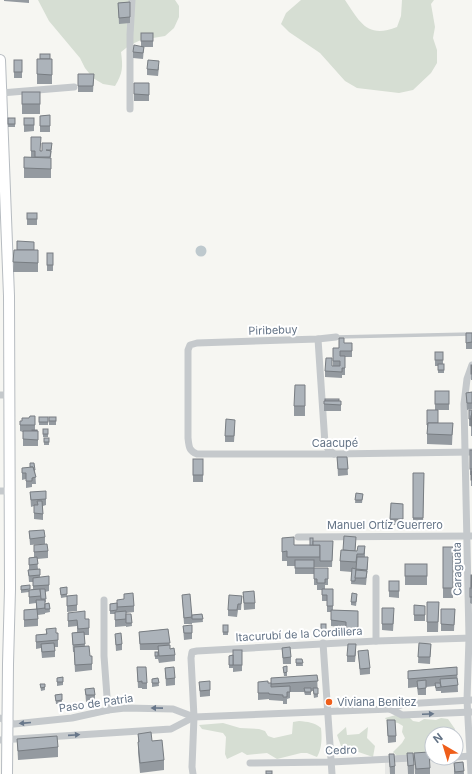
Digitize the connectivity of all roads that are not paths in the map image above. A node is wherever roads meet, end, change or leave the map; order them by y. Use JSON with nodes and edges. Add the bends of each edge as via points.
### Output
{"nodes":[{"id":1,"x":132,"y":0,"type":"edge"},
{"id":2,"x":0,"y":60,"type":"edge"},
{"id":3,"x":74,"y":87,"type":"dead end"},
{"id":4,"x":1,"y":93,"type":"junction"},
{"id":5,"x":130,"y":109,"type":"dead end"},
{"id":6,"x":2,"y":184,"type":"edge"},
{"id":7,"x":472,"y":334,"type":"edge"},
{"id":8,"x":336,"y":337,"type":"joint"},
{"id":9,"x":318,"y":339,"type":"junction"},
{"id":10,"x":472,"y":365,"type":"edge"},
{"id":11,"x":5,"y":395,"type":"edge"},
{"id":12,"x":469,"y":452,"type":"edge"},
{"id":13,"x":197,"y":454,"type":"joint"},
{"id":14,"x":334,"y":454,"type":"junction"},
{"id":15,"x":5,"y":491,"type":"edge"},
{"id":16,"x":470,"y":536,"type":"edge"},
{"id":17,"x":298,"y":537,"type":"dead end"},
{"id":18,"x":376,"y":578,"type":"dead end"},
{"id":19,"x":104,"y":600,"type":"dead end"},
{"id":20,"x":471,"y":638,"type":"edge"},
{"id":21,"x":376,"y":641,"type":"junction"},
{"id":22,"x":323,"y":643,"type":"junction"},
{"id":23,"x":4,"y":664,"type":"edge"},
{"id":24,"x":470,"y":700,"type":"edge"},
{"id":25,"x":390,"y":709,"type":"junction"},
{"id":26,"x":108,"y":710,"type":"junction"},
{"id":27,"x":329,"y":711,"type":"junction"},
{"id":28,"x":470,"y":712,"type":"edge"},
{"id":29,"x":194,"y":717,"type":"junction"},
{"id":30,"x":3,"y":720,"type":"edge"},
{"id":31,"x":3,"y":740,"type":"edge"},
{"id":32,"x":471,"y":756,"type":"edge"},
{"id":33,"x":424,"y":758,"type":"edge"},
{"id":34,"x":331,"y":762,"type":"junction"},
{"id":35,"x":250,"y":763,"type":"dead end"},
{"id":36,"x":7,"y":774,"type":"edge"},
{"id":37,"x":193,"y":774,"type":"edge"},
{"id":38,"x":332,"y":774,"type":"edge"},
{"id":39,"x":471,"y":774,"type":"edge"}],
"edges":[{"from":1,"to":5,"type":"street"},
{"from":2,"to":4,"type":"street"},
{"from":3,"to":4,"type":"street"},
{"from":4,"to":6,"type":"street"},
{"from":6,"to":11,"type":"street","via":[[9,296]]},
{"from":7,"to":8,"type":"lane","name":"Piribebuy"},
{"from":8,"to":9,"type":"street","name":"Piribebuy"},
{"from":9,"to":13,"type":"street","name":"Piribebuy","via":[[190,345],[188,438],[190,450]]},
{"from":9,"to":14,"type":"street","via":[[325,444]]},
{"from":10,"to":12,"type":"street","name":"Caraguata","via":[[467,379],[464,404]]},
{"from":11,"to":15,"type":"street"},
{"from":12,"to":14,"type":"street","name":"Caacupé"},
{"from":12,"to":16,"type":"street","name":"Caraguata"},
{"from":13,"to":14,"type":"street","name":"Caacupé"},
{"from":15,"to":23,"type":"street","via":[[10,590]]},
{"from":16,"to":17,"type":"street","name":"Manuel Ortíz Guerrero"},
{"from":16,"to":20,"type":"street","name":"Caraguata"},
{"from":18,"to":21,"type":"street"},
{"from":19,"to":26,"type":"street","via":[[104,656]]},
{"from":20,"to":21,"type":"street","name":"Itacurubí de la Cordillera"},
{"from":20,"to":24,"type":"street","name":"Caraguata"},
{"from":21,"to":22,"type":"street","name":"Itacurubí de la Cordillera"},
{"from":22,"to":27,"type":"street"},
{"from":22,"to":29,"type":"street","name":"Itacurubí de la Cordillera","via":[[192,652]]},
{"from":23,"to":30,"type":"street"},
{"from":24,"to":25,"type":"street","name":"Paso de Patria","via":[[404,704]]},
{"from":24,"to":28,"type":"street","name":"Caraguata"},
{"from":25,"to":27,"type":"street","name":"Paso de Patria"},
{"from":25,"to":28,"type":"street","name":"Paso de Patria","one_way":true,"via":[[402,715]]},
{"from":29,"to":26,"type":"street","name":"Paso de Patria","one_way":true,"via":[[173,709]]},
{"from":26,"to":30,"type":"street","name":"Paso de Patria","one_way":true,"via":[[72,718],[14,724]]},
{"from":27,"to":29,"type":"street","name":"Paso de Patria"},
{"from":27,"to":34,"type":"street"},
{"from":28,"to":32,"type":"street","name":"Caraguata"},
{"from":31,"to":29,"type":"street","name":"Paso de Patria","one_way":true,"via":[[171,729]]},
{"from":29,"to":37,"type":"street"},
{"from":30,"to":31,"type":"street"},
{"from":31,"to":36,"type":"street"},
{"from":32,"to":39,"type":"street","name":"Caraguata"},
{"from":33,"to":34,"type":"street","name":"Cedro"},
{"from":34,"to":35,"type":"street","name":"Cedro"},
{"from":34,"to":38,"type":"street"}]}
